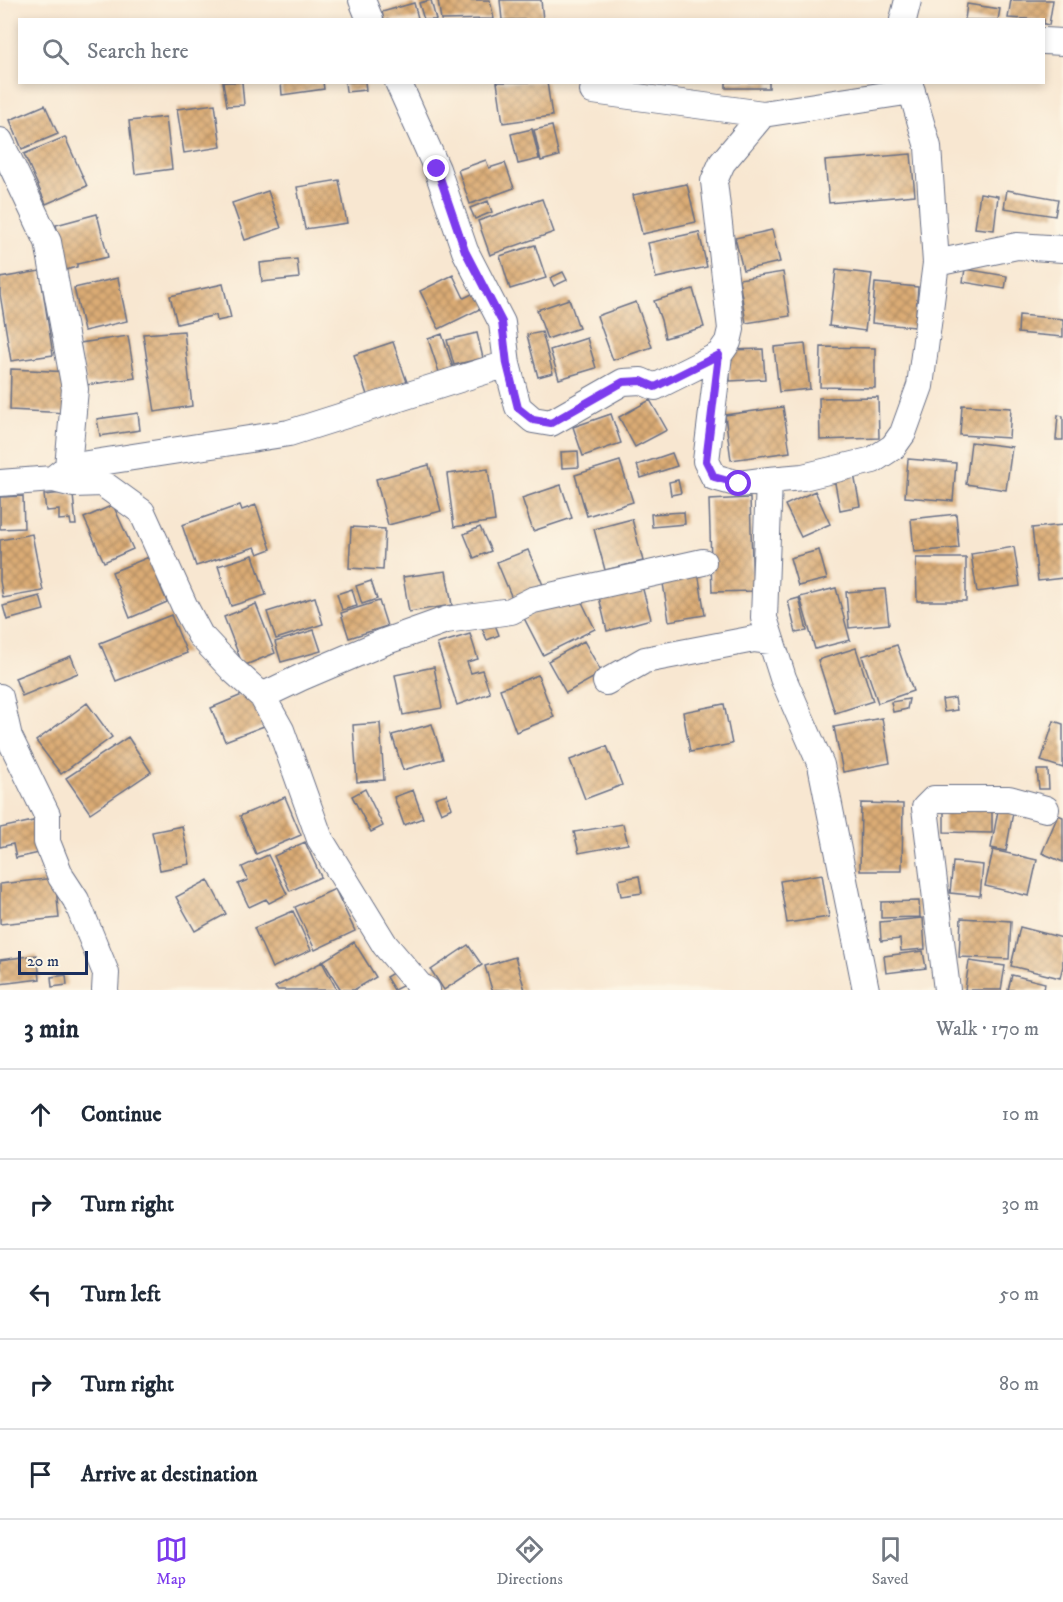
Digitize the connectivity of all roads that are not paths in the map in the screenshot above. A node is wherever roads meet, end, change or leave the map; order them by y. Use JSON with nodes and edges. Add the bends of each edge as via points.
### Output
{"nodes":[{"id":1,"x":362,"y":0,"type":"edge"},
{"id":2,"x":908,"y":0,"type":"edge"},
{"id":3,"x":369,"y":18,"type":"edge"},
{"id":4,"x":904,"y":18,"type":"edge"},
{"id":5,"x":1045,"y":41,"type":"edge"},
{"id":6,"x":1063,"y":42,"type":"edge"},
{"id":7,"x":399,"y":84,"type":"edge"},
{"id":8,"x":910,"y":87,"type":"edge"},
{"id":9,"x":593,"y":90,"type":"dead end"},
{"id":10,"x":763,"y":114,"type":"junction"},
{"id":11,"x":0,"y":141,"type":"edge"},
{"id":12,"x":1063,"y":249,"type":"edge"},
{"id":13,"x":936,"y":263,"type":"junction"},
{"id":14,"x":719,"y":355,"type":"junction"},
{"id":15,"x":507,"y":364,"type":"junction"},
{"id":16,"x":64,"y":477,"type":"junction"},
{"id":17,"x":769,"y":480,"type":"junction"},
{"id":18,"x":0,"y":483,"type":"edge"},
{"id":19,"x":703,"y":562,"type":"dead end"},
{"id":20,"x":771,"y":641,"type":"junction"},
{"id":21,"x":606,"y":682,"type":"dead end"},
{"id":22,"x":262,"y":696,"type":"junction"},
{"id":23,"x":0,"y":697,"type":"edge"},
{"id":24,"x":1046,"y":809,"type":"dead end"},
{"id":25,"x":105,"y":990,"type":"edge"},
{"id":26,"x":427,"y":990,"type":"edge"},
{"id":27,"x":866,"y":990,"type":"edge"},
{"id":28,"x":947,"y":990,"type":"edge"}],
"edges":[{"from":1,"to":3,"type":"street"},
{"from":2,"to":4,"type":"street"},
{"from":5,"to":6,"type":"street"},
{"from":7,"to":15,"type":"street","via":[[437,169],[465,251],[502,322]]},
{"from":8,"to":10,"type":"street"},
{"from":8,"to":13,"type":"street","via":[[928,147]]},
{"from":9,"to":10,"type":"street"},
{"from":10,"to":14,"type":"street","via":[[722,163],[714,181],[731,329]]},
{"from":11,"to":16,"type":"street","via":[[48,242],[75,389]]},
{"from":12,"to":13,"type":"street","via":[[1017,246]]},
{"from":13,"to":17,"type":"street","via":[[920,386],[903,433],[893,447],[873,460],[803,477]]},
{"from":14,"to":15,"type":"street","via":[[655,387],[641,381],[623,382],[551,423],[533,420],[518,408]]},
{"from":14,"to":17,"type":"street","via":[[706,461],[714,477],[739,484]]},
{"from":15,"to":16,"type":"street","via":[[289,433]]},
{"from":16,"to":18,"type":"street"},
{"from":16,"to":22,"type":"street","via":[[102,483],[142,512],[200,635]]},
{"from":17,"to":20,"type":"street","via":[[764,618]]},
{"from":19,"to":22,"type":"street","via":[[533,600],[511,611],[446,620],[384,642]]},
{"from":20,"to":21,"type":"street","via":[[754,639],[645,660]]},
{"from":20,"to":27,"type":"street","via":[[821,765]]},
{"from":22,"to":26,"type":"street","via":[[281,730],[320,839],[385,945]]},
{"from":23,"to":25,"type":"street","via":[[9,737],[47,815],[47,842],[106,973]]},
{"from":24,"to":28,"type":"street","via":[[1009,799],[934,799],[925,808]]}]}
